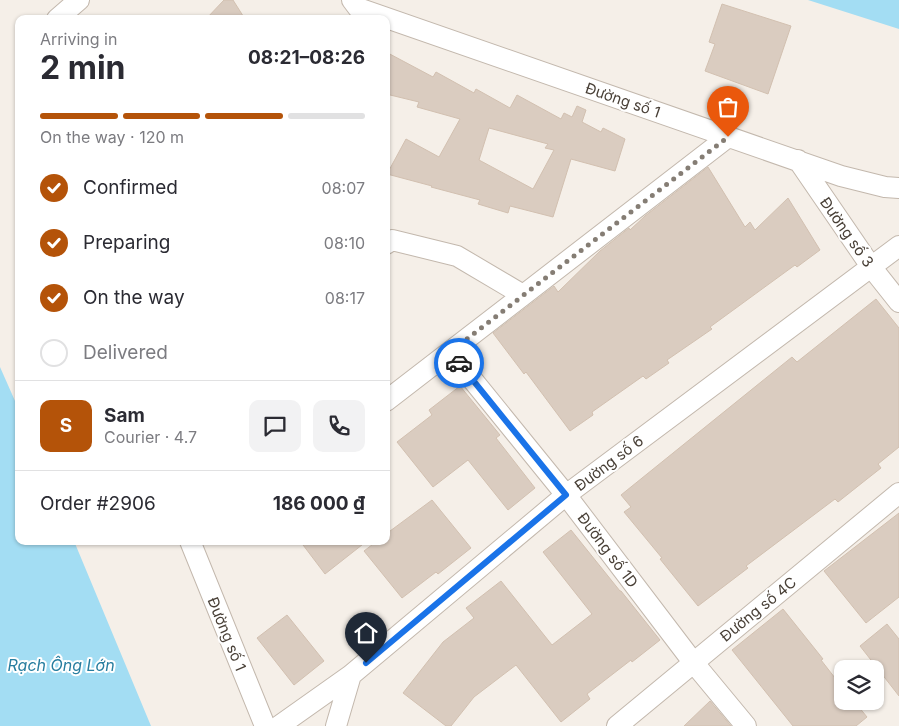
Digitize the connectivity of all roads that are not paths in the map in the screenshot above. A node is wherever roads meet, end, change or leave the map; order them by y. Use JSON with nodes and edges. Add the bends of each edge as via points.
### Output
{"nodes":[{"id":1,"x":79,"y":0,"type":"edge"},
{"id":2,"x":351,"y":9,"type":"edge"},
{"id":3,"x":62,"y":15,"type":"edge"},
{"id":4,"x":369,"y":15,"type":"edge"},
{"id":5,"x":390,"y":22,"type":"edge"},
{"id":6,"x":728,"y":137,"type":"junction"},
{"id":7,"x":798,"y":160,"type":"junction"},
{"id":8,"x":899,"y":188,"type":"edge"},
{"id":9,"x":390,"y":241,"type":"edge"},
{"id":10,"x":899,"y":246,"type":"edge"},
{"id":11,"x":872,"y":268,"type":"junction"},
{"id":12,"x":523,"y":295,"type":"junction"},
{"id":13,"x":899,"y":302,"type":"edge"},
{"id":14,"x":450,"y":352,"type":"junction"},
{"id":15,"x":390,"y":398,"type":"edge"},
{"id":16,"x":899,"y":493,"type":"edge"},
{"id":17,"x":566,"y":495,"type":"junction"},
{"id":18,"x":196,"y":545,"type":"edge"},
{"id":19,"x":693,"y":662,"type":"junction"},
{"id":20,"x":351,"y":675,"type":"junction"},
{"id":21,"x":265,"y":726,"type":"edge"},
{"id":22,"x":280,"y":726,"type":"edge"},
{"id":23,"x":336,"y":726,"type":"edge"},
{"id":24,"x":617,"y":726,"type":"edge"},
{"id":25,"x":746,"y":726,"type":"edge"}],
"edges":[{"from":1,"to":3,"type":"street"},
{"from":2,"to":4,"type":"street","name":"Đường số 1"},
{"from":5,"to":6,"type":"street","name":"Đường số 1"},
{"from":6,"to":7,"type":"street","name":"Đường số 1"},
{"from":6,"to":12,"type":"street"},
{"from":7,"to":8,"type":"street","name":"Đường số 1","via":[[841,176]]},
{"from":7,"to":11,"type":"street","name":"Đường số 3"},
{"from":9,"to":12,"type":"street","via":[[457,256]]},
{"from":10,"to":11,"type":"street"},
{"from":11,"to":13,"type":"street","name":"Đường số 3"},
{"from":11,"to":17,"type":"street","name":"Đường số 6"},
{"from":12,"to":14,"type":"street"},
{"from":14,"to":15,"type":"street"},
{"from":14,"to":17,"type":"street","name":"Đường số 1D"},
{"from":16,"to":19,"type":"street","name":"Đường số 4C"},
{"from":17,"to":19,"type":"street","name":"Đường số 1D"},
{"from":17,"to":20,"type":"street","name":"Đường số 6"},
{"from":18,"to":21,"type":"street","name":"Đường số 1"},
{"from":19,"to":24,"type":"street","name":"Đường số 4C"},
{"from":19,"to":25,"type":"street","name":"Đường số 1D"},
{"from":20,"to":22,"type":"street","name":"Đường số 6"},
{"from":20,"to":23,"type":"street"}]}
